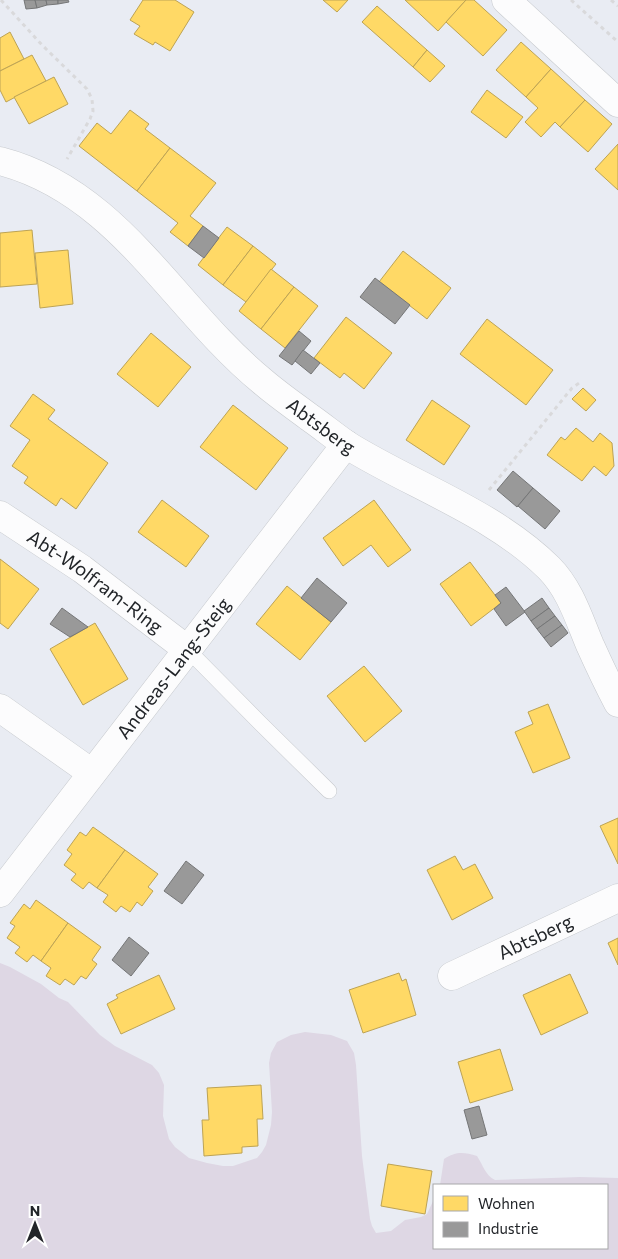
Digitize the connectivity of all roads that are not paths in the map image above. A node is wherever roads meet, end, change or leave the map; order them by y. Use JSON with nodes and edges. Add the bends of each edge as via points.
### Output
{"nodes":[{"id":1,"x":506,"y":0,"type":"edge"},
{"id":2,"x":618,"y":102,"type":"edge"},
{"id":3,"x":0,"y":161,"type":"edge"},
{"id":4,"x":346,"y":444,"type":"junction"},
{"id":5,"x":0,"y":515,"type":"edge"},
{"id":6,"x":188,"y":650,"type":"junction"},
{"id":7,"x":618,"y":702,"type":"edge"},
{"id":8,"x":0,"y":708,"type":"edge"},
{"id":9,"x":92,"y":773,"type":"junction"},
{"id":10,"x":329,"y":791,"type":"dead end"},
{"id":11,"x":0,"y":893,"type":"edge"},
{"id":12,"x":618,"y":898,"type":"edge"},
{"id":13,"x":452,"y":976,"type":"dead end"}],
"edges":[{"from":1,"to":2,"type":"street"},
{"from":3,"to":4,"type":"street","name":"Abtsberg","via":[[54,182],[94,209],[128,240],[230,354],[262,382]]},
{"from":4,"to":6,"type":"street","name":"Andreas-Lang-Steig"},
{"from":4,"to":7,"type":"street","name":"Abtsberg","via":[[471,512],[520,544],[550,569],[568,592],[601,671]]},
{"from":5,"to":6,"type":"street","name":"Abt-Wolfram-Ring","via":[[82,569]]},
{"from":6,"to":9,"type":"street","name":"Andreas-Lang-Steig"},
{"from":6,"to":10,"type":"lane"},
{"from":8,"to":9,"type":"street"},
{"from":9,"to":11,"type":"street","name":"Andreas-Lang-Steig"},
{"from":12,"to":13,"type":"street","name":"Abtsberg"}]}
